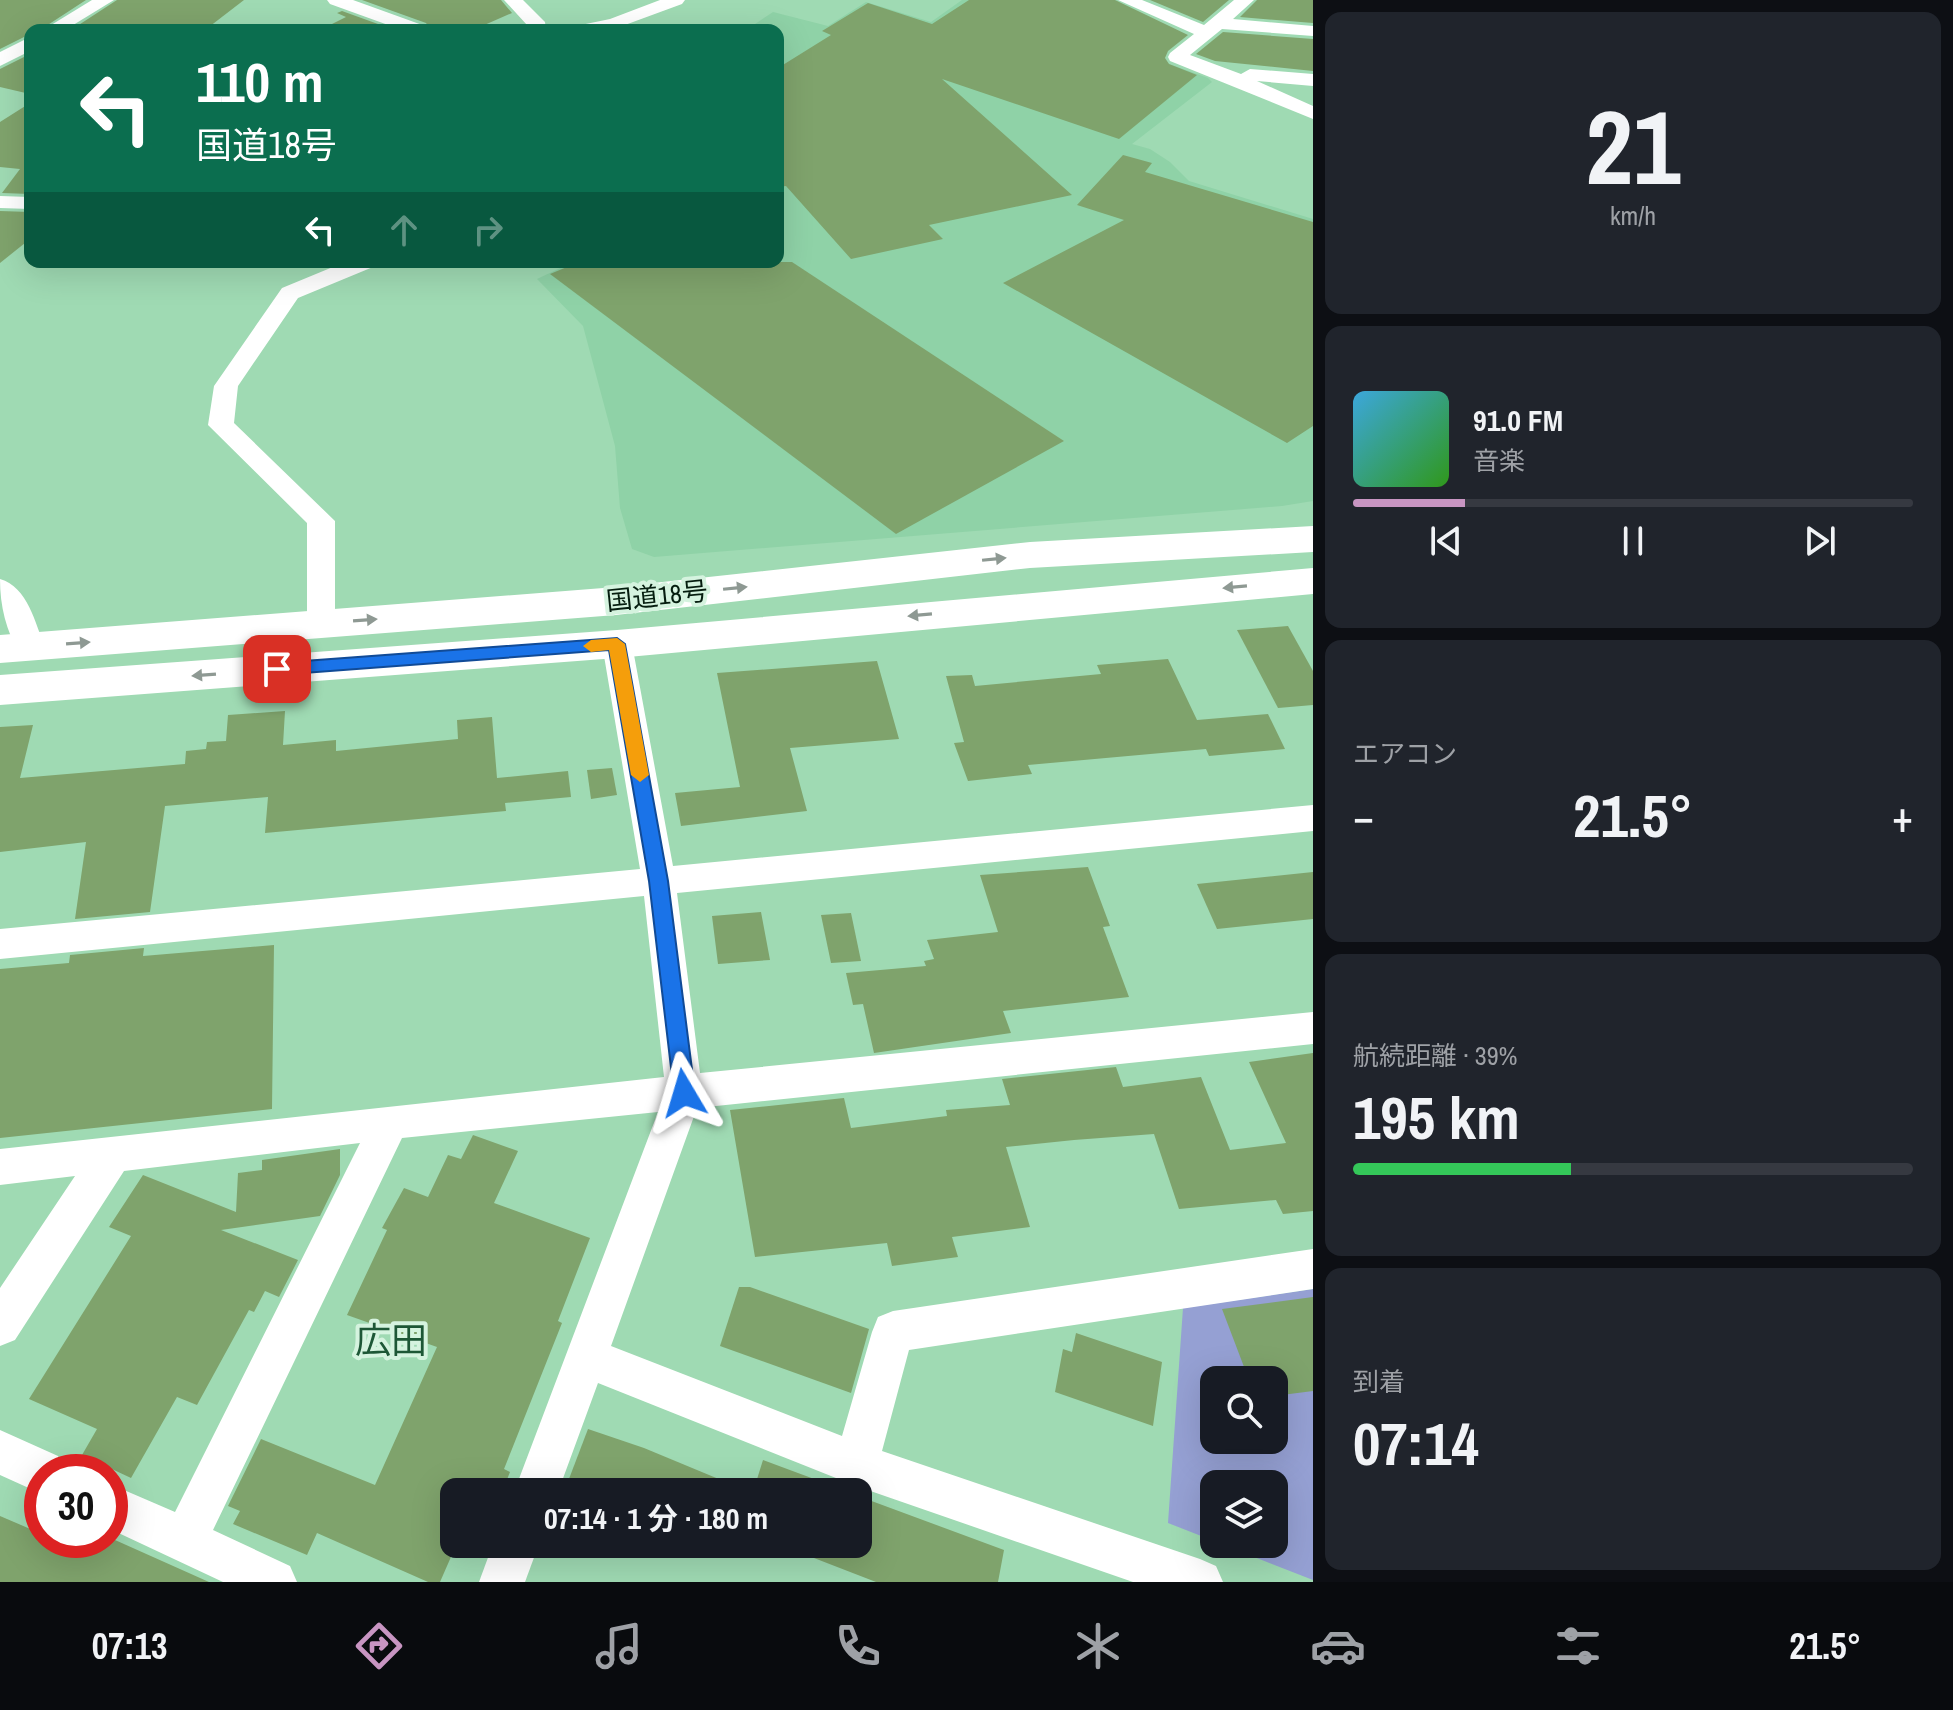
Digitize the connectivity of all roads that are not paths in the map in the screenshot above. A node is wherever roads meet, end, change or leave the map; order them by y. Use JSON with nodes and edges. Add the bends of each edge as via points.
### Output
{"nodes":[{"id":1,"x":105,"y":0,"type":"edge"},
{"id":2,"x":336,"y":0,"type":"edge"},
{"id":3,"x":513,"y":0,"type":"edge"},
{"id":4,"x":676,"y":0,"type":"edge"},
{"id":5,"x":1127,"y":0,"type":"edge"},
{"id":6,"x":1245,"y":0,"type":"edge"},
{"id":7,"x":63,"y":24,"type":"edge"},
{"id":8,"x":402,"y":24,"type":"edge"},
{"id":9,"x":537,"y":24,"type":"edge"},
{"id":10,"x":614,"y":24,"type":"edge"},
{"id":11,"x":1211,"y":28,"type":"junction"},
{"id":12,"x":1313,"y":31,"type":"edge"},
{"id":13,"x":24,"y":46,"type":"edge"},
{"id":14,"x":0,"y":60,"type":"edge"},
{"id":15,"x":1222,"y":73,"type":"junction"},
{"id":16,"x":1313,"y":80,"type":"edge"},
{"id":17,"x":1313,"y":113,"type":"edge"},
{"id":18,"x":0,"y":202,"type":"edge"},
{"id":19,"x":24,"y":203,"type":"edge"},
{"id":20,"x":350,"y":268,"type":"edge"},
{"id":21,"x":1313,"y":539,"type":"edge"},
{"id":22,"x":1313,"y":581,"type":"edge"},
{"id":23,"x":0,"y":589,"type":"edge"},
{"id":24,"x":321,"y":624,"type":"junction"},
{"id":25,"x":617,"y":644,"type":"junction"},
{"id":26,"x":15,"y":648,"type":"edge"},
{"id":27,"x":0,"y":690,"type":"edge"},
{"id":28,"x":1313,"y":818,"type":"edge"},
{"id":29,"x":659,"y":881,"type":"junction"},
{"id":30,"x":0,"y":944,"type":"edge"},
{"id":31,"x":1313,"y":1028,"type":"edge"},
{"id":32,"x":684,"y":1093,"type":"junction"},
{"id":33,"x":390,"y":1122,"type":"junction"},
{"id":34,"x":112,"y":1155,"type":"junction"},
{"id":35,"x":0,"y":1167,"type":"edge"},
{"id":36,"x":1313,"y":1269,"type":"edge"},
{"id":37,"x":0,"y":1325,"type":"edge"},
{"id":38,"x":585,"y":1357,"type":"junction"},
{"id":39,"x":0,"y":1452,"type":"edge"},
{"id":40,"x":24,"y":1463,"type":"edge"},
{"id":41,"x":856,"y":1464,"type":"junction"},
{"id":42,"x":541,"y":1478,"type":"edge"},
{"id":43,"x":128,"y":1515,"type":"edge"},
{"id":44,"x":184,"y":1542,"type":"junction"},
{"id":45,"x":511,"y":1558,"type":"edge"},
{"id":46,"x":274,"y":1582,"type":"edge"},
{"id":47,"x":502,"y":1582,"type":"edge"},
{"id":48,"x":1200,"y":1582,"type":"edge"}],
"edges":[{"from":1,"to":7,"type":"street"},
{"from":2,"to":8,"type":"street"},
{"from":3,"to":9,"type":"street"},
{"from":4,"to":10,"type":"street"},
{"from":5,"to":11,"type":"street"},
{"from":6,"to":11,"type":"street"},
{"from":11,"to":12,"type":"street"},
{"from":11,"to":15,"type":"street","via":[[1177,57]]},
{"from":13,"to":14,"type":"street"},
{"from":15,"to":16,"type":"street"},
{"from":15,"to":17,"type":"street"},
{"from":18,"to":19,"type":"street"},
{"from":20,"to":24,"type":"street","via":[[290,293],[226,386],[221,425],[321,521]]},
{"from":24,"to":21,"type":"highway","name":"国道18号","one_way":true,"via":[[616,601],[1030,555]]},
{"from":22,"to":25,"type":"highway","name":"国道18号","one_way":true},
{"from":23,"to":26,"type":"street","via":[[13,603]]},
{"from":26,"to":24,"type":"highway","name":"国道18号","one_way":true},
{"from":25,"to":27,"type":"highway","name":"国道18号","one_way":true},
{"from":25,"to":29,"type":"street"},
{"from":28,"to":29,"type":"street"},
{"from":29,"to":30,"type":"street"},
{"from":29,"to":32,"type":"street"},
{"from":31,"to":32,"type":"street"},
{"from":32,"to":33,"type":"street"},
{"from":32,"to":38,"type":"street"},
{"from":33,"to":34,"type":"street"},
{"from":33,"to":44,"type":"street"},
{"from":34,"to":35,"type":"street"},
{"from":34,"to":37,"type":"street"},
{"from":36,"to":41,"type":"street","via":[[893,1332]]},
{"from":38,"to":41,"type":"street"},
{"from":38,"to":42,"type":"street"},
{"from":39,"to":40,"type":"street"},
{"from":41,"to":48,"type":"street"},
{"from":43,"to":44,"type":"street"},
{"from":44,"to":46,"type":"street"},
{"from":45,"to":47,"type":"street"}]}
